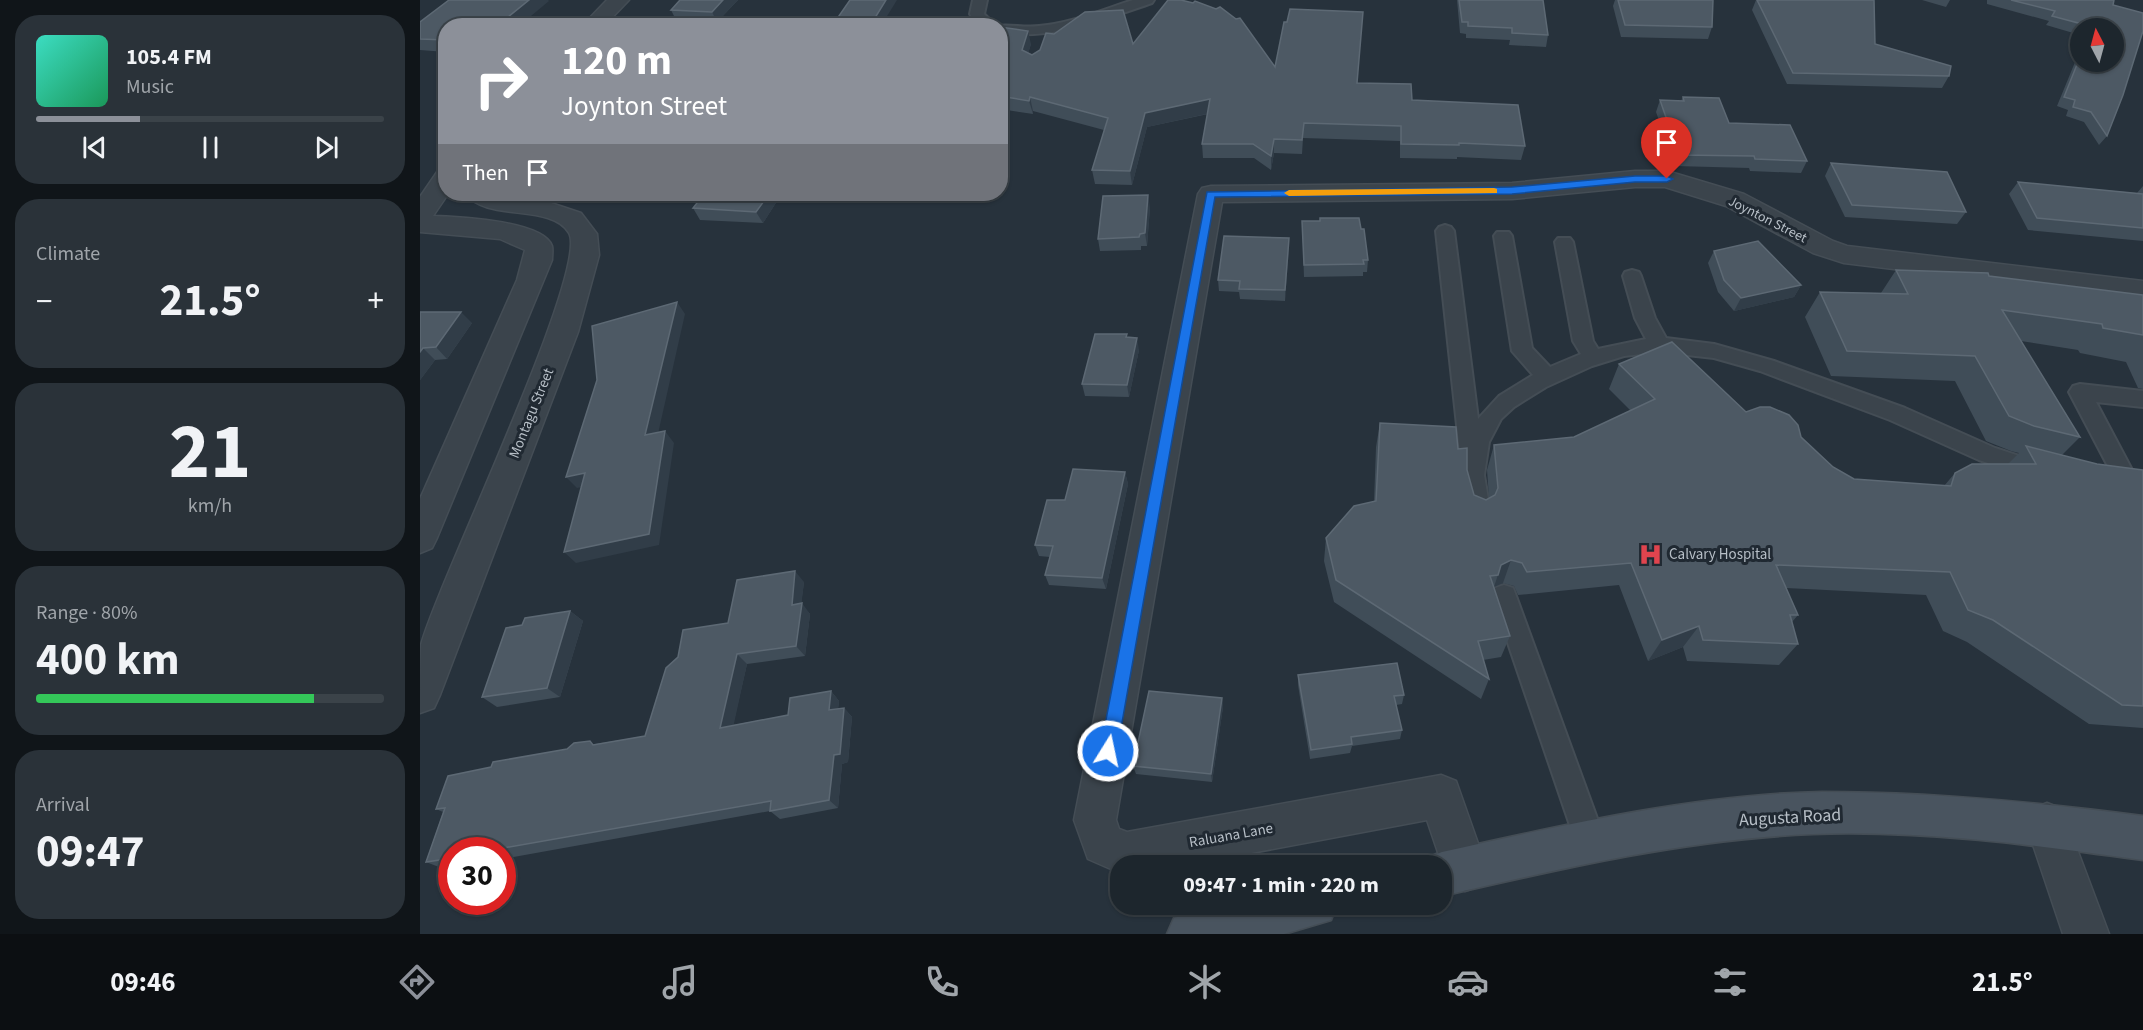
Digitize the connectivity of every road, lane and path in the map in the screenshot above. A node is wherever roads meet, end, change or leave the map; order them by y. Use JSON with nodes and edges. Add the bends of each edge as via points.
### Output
{"nodes":[{"id":1,"x":619,"y":0,"type":"edge"},
{"id":2,"x":980,"y":0,"type":"edge"},
{"id":3,"x":1147,"y":0,"type":"edge"},
{"id":4,"x":600,"y":18,"type":"edge"},
{"id":5,"x":979,"y":18,"type":"edge"},
{"id":6,"x":1008,"y":30,"type":"edge"},
{"id":7,"x":1045,"y":32,"type":"junction"},
{"id":8,"x":1037,"y":48,"type":"dead end"},
{"id":9,"x":437,"y":186,"type":"edge"},
{"id":10,"x":1210,"y":194,"type":"joint"},
{"id":11,"x":496,"y":201,"type":"edge"},
{"id":12,"x":420,"y":216,"type":"edge"},
{"id":13,"x":420,"y":225,"type":"edge"},
{"id":14,"x":1445,"y":231,"type":"dead end"},
{"id":15,"x":1503,"y":236,"type":"dead end"},
{"id":16,"x":1564,"y":242,"type":"dead end"},
{"id":17,"x":1632,"y":276,"type":"dead end"},
{"id":18,"x":2143,"y":290,"type":"edge"},
{"id":19,"x":1660,"y":345,"type":"junction"},
{"id":20,"x":1594,"y":359,"type":"junction"},
{"id":21,"x":1546,"y":376,"type":"junction"},
{"id":22,"x":2143,"y":399,"type":"edge"},
{"id":23,"x":1472,"y":461,"type":"junction"},
{"id":24,"x":2054,"y":474,"type":"edge"},
{"id":25,"x":2126,"y":484,"type":"edge"},
{"id":26,"x":1478,"y":511,"type":"edge"},
{"id":27,"x":420,"y":538,"type":"edge"},
{"id":28,"x":1504,"y":596,"type":"edge"},
{"id":29,"x":420,"y":695,"type":"edge"},
{"id":30,"x":2047,"y":824,"type":"junction"},
{"id":31,"x":2143,"y":838,"type":"edge"},
{"id":32,"x":1591,"y":843,"type":"junction"},
{"id":33,"x":1453,"y":872,"type":"edge"},
{"id":34,"x":1269,"y":915,"type":"edge"},
{"id":35,"x":1190,"y":934,"type":"edge"},
{"id":36,"x":2086,"y":934,"type":"edge"}],
"edges":[{"from":1,"to":4,"type":"street"},
{"from":2,"to":5,"type":"lane"},
{"from":3,"to":7,"type":"lane"},
{"from":6,"to":7,"type":"lane"},
{"from":7,"to":8,"type":"lane"},
{"from":9,"to":12,"type":"street"},
{"from":10,"to":18,"type":"street","name":"Joynton Street","via":[[1512,191],[1667,179],[1735,200],[1823,247],[1844,254]]},
{"from":10,"to":33,"type":"street","name":"Raluana Lane","via":[[1095,820],[1103,844],[1127,854],[1441,796]]},
{"from":11,"to":29,"type":"street","name":"Montagu Street","via":[[552,211],[572,219],[584,234],[585,255],[563,332]]},
{"from":13,"to":27,"type":"street","via":[[512,233],[530,238],[539,247],[531,280]]},
{"from":14,"to":23,"type":"lane"},
{"from":15,"to":21,"type":"lane","via":[[1522,351]]},
{"from":16,"to":20,"type":"lane","via":[[1583,341]]},
{"from":17,"to":19,"type":"lane","via":[[1645,318]]},
{"from":19,"to":20,"type":"lane","via":[[1627,348]]},
{"from":19,"to":24,"type":"lane","via":[[1697,347],[1755,362],[1928,427],[1987,454]]},
{"from":20,"to":21,"type":"lane"},
{"from":21,"to":23,"type":"lane","via":[[1511,397],[1482,428]]},
{"from":22,"to":25,"type":"lane","via":[[2079,392]]},
{"from":23,"to":26,"type":"lane"},
{"from":28,"to":32,"type":"lane"},
{"from":30,"to":31,"type":"main road","name":"Augusta Road"},
{"from":30,"to":32,"type":"main road","name":"Augusta Road","via":[[1821,813],[1702,823]]},
{"from":30,"to":36,"type":"street"},
{"from":32,"to":33,"type":"main road","name":"Augusta Road"},
{"from":34,"to":35,"type":"main road"}]}
